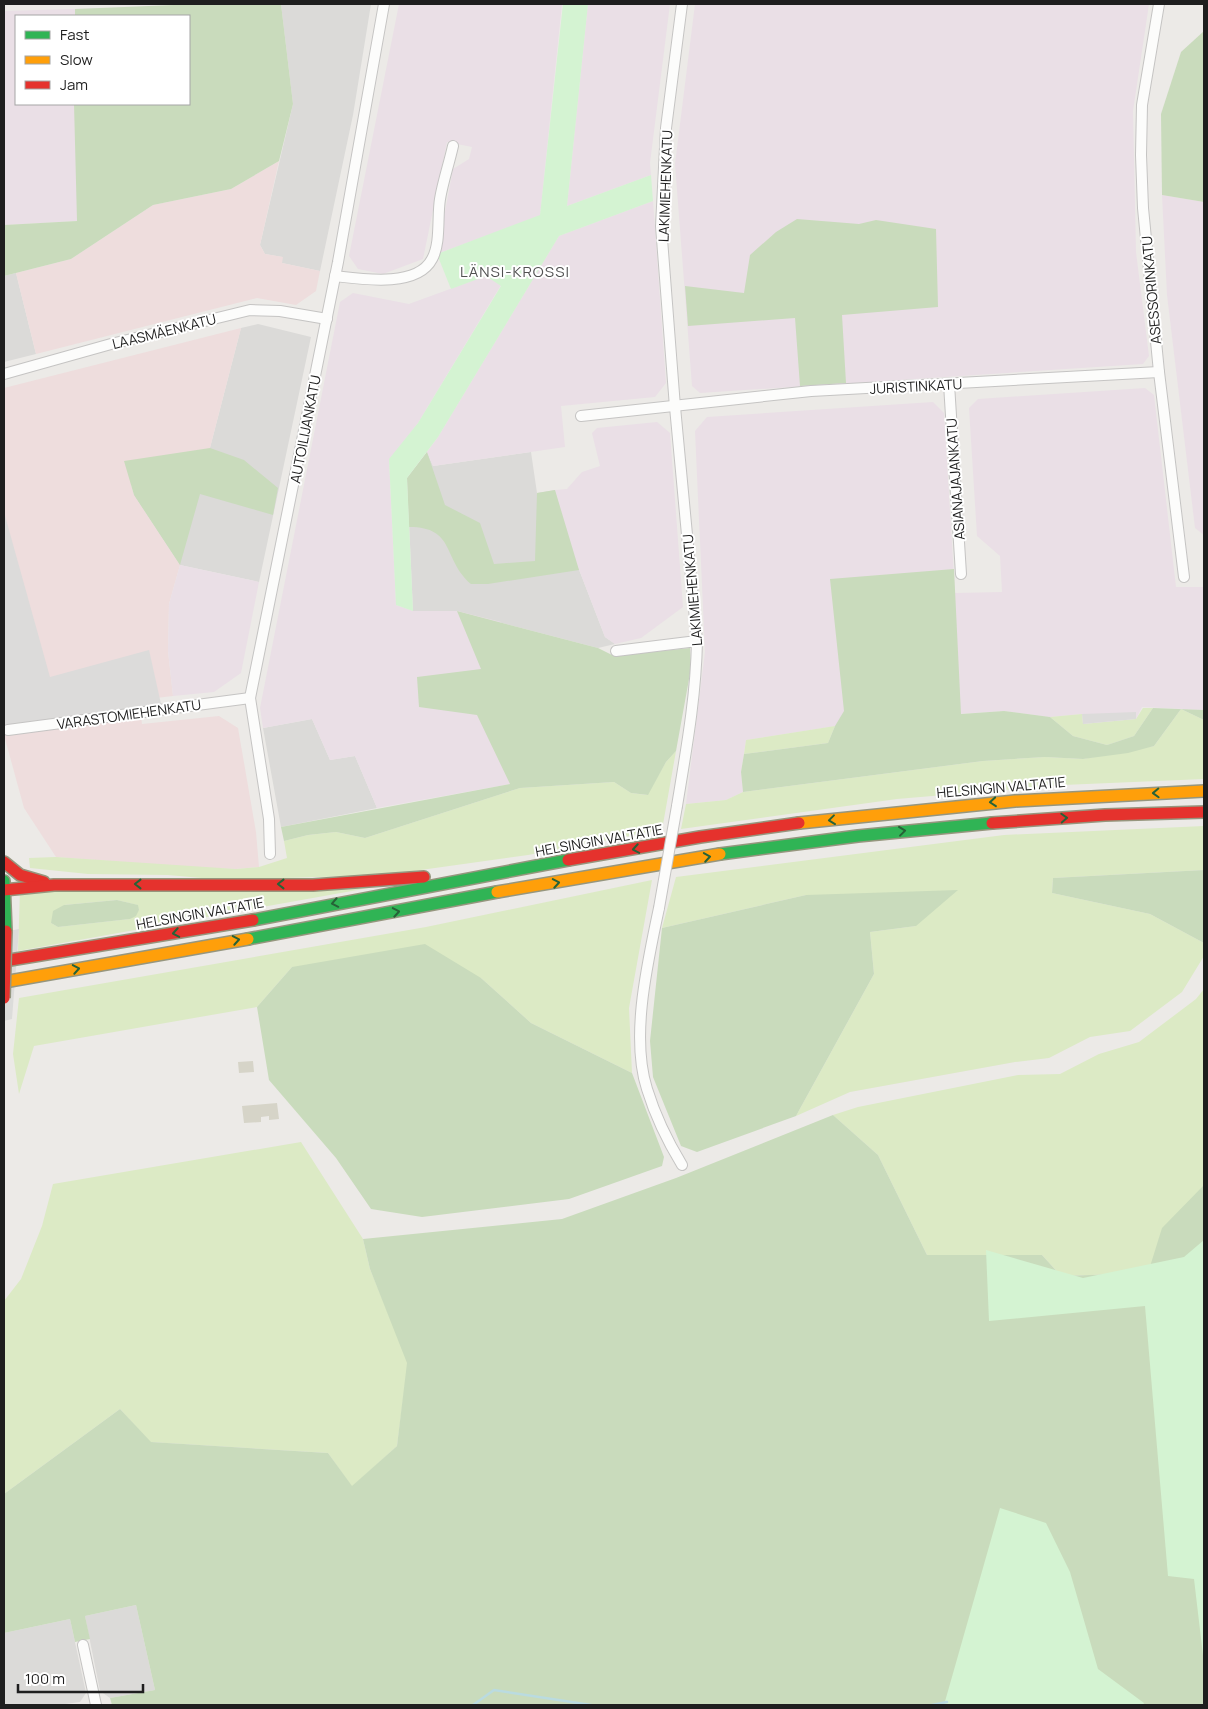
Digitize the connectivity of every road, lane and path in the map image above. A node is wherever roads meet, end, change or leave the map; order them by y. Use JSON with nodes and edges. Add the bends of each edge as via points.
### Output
{"nodes":[{"id":1,"x":384,"y":4,"type":"edge"},
{"id":2,"x":682,"y":4,"type":"edge"},
{"id":3,"x":1159,"y":4,"type":"edge"},
{"id":4,"x":453,"y":146,"type":"dead end"},
{"id":5,"x":335,"y":276,"type":"junction"},
{"id":6,"x":327,"y":319,"type":"junction"},
{"id":7,"x":1159,"y":372,"type":"junction"},
{"id":8,"x":4,"y":374,"type":"edge"},
{"id":9,"x":949,"y":384,"type":"junction"},
{"id":10,"x":675,"y":407,"type":"junction"},
{"id":11,"x":581,"y":416,"type":"dead end"},
{"id":12,"x":961,"y":574,"type":"dead end"},
{"id":13,"x":1184,"y":577,"type":"dead end"},
{"id":14,"x":698,"y":640,"type":"junction"},
{"id":15,"x":616,"y":650,"type":"dead end"},
{"id":16,"x":250,"y":698,"type":"junction"},
{"id":17,"x":8,"y":730,"type":"dead end"},
{"id":18,"x":1204,"y":791,"type":"edge"},
{"id":19,"x":1204,"y":812,"type":"edge"},
{"id":20,"x":270,"y":854,"type":"dead end"},
{"id":21,"x":4,"y":862,"type":"edge"},
{"id":22,"x":486,"y":875,"type":"junction"},
{"id":23,"x":4,"y":881,"type":"edge"},
{"id":24,"x":54,"y":885,"type":"junction"},
{"id":25,"x":4,"y":890,"type":"edge"},
{"id":26,"x":4,"y":961,"type":"edge"},
{"id":27,"x":4,"y":984,"type":"edge"},
{"id":28,"x":4,"y":998,"type":"edge"},
{"id":29,"x":682,"y":1165,"type":"dead end"},
{"id":30,"x":83,"y":1644,"type":"dead end"},
{"id":31,"x":96,"y":1705,"type":"edge"}],
"edges":[{"from":1,"to":5,"type":"street","name":"AUTOILIJANKATU"},
{"from":2,"to":10,"type":"street","name":"LAKIMIEHENKATU","via":[[666,128],[661,226]]},
{"from":3,"to":7,"type":"street","name":"ASESSORINKATU","via":[[1142,105],[1141,155]]},
{"from":4,"to":5,"type":"street","via":[[440,198],[435,251],[428,265],[418,272],[384,280]]},
{"from":5,"to":6,"type":"street","name":"AUTOILIJANKATU"},
{"from":6,"to":8,"type":"street","name":"LAASMÄENKATU","via":[[250,310]]},
{"from":6,"to":16,"type":"street","name":"AUTOILIJANKATU"},
{"from":7,"to":9,"type":"street","name":"JURISTINKATU"},
{"from":7,"to":13,"type":"street","name":"ASESSORINKATU"},
{"from":9,"to":10,"type":"street","name":"JURISTINKATU","via":[[811,391]]},
{"from":9,"to":12,"type":"street","name":"ASIANAJAJANKATU"},
{"from":10,"to":11,"type":"street","name":"JURISTINKATU"},
{"from":10,"to":14,"type":"street","name":"LAKIMIEHENKATU"},
{"from":14,"to":15,"type":"street"},
{"from":14,"to":29,"type":"street","name":"LAKIMIEHENKATU","bridge":true,"via":[[692,716],[644,976],[640,1044],[646,1088]]},
{"from":16,"to":17,"type":"street","name":"VARASTOMIEHENKATU"},
{"from":16,"to":20,"type":"street","name":"AUTOILIJANKATU","via":[[269,819]]},
{"from":18,"to":22,"type":"main road","name":"HELSINGIN VALTATIE","one_way":true,"via":[[946,806],[702,837]]},
{"from":27,"to":19,"type":"main road","one_way":true,"via":[[590,877],[807,842],[947,826]]},
{"from":21,"to":24,"type":"main road","via":[[20,875]]},
{"from":22,"to":24,"type":"main road","one_way":true,"via":[[314,884]]},
{"from":22,"to":26,"type":"main road","name":"HELSINGIN VALTATIE","one_way":true},
{"from":23,"to":25,"type":"main road"},
{"from":24,"to":25,"type":"main road"},
{"from":25,"to":28,"type":"main road","bridge":true},
{"from":30,"to":31,"type":"street"}]}
